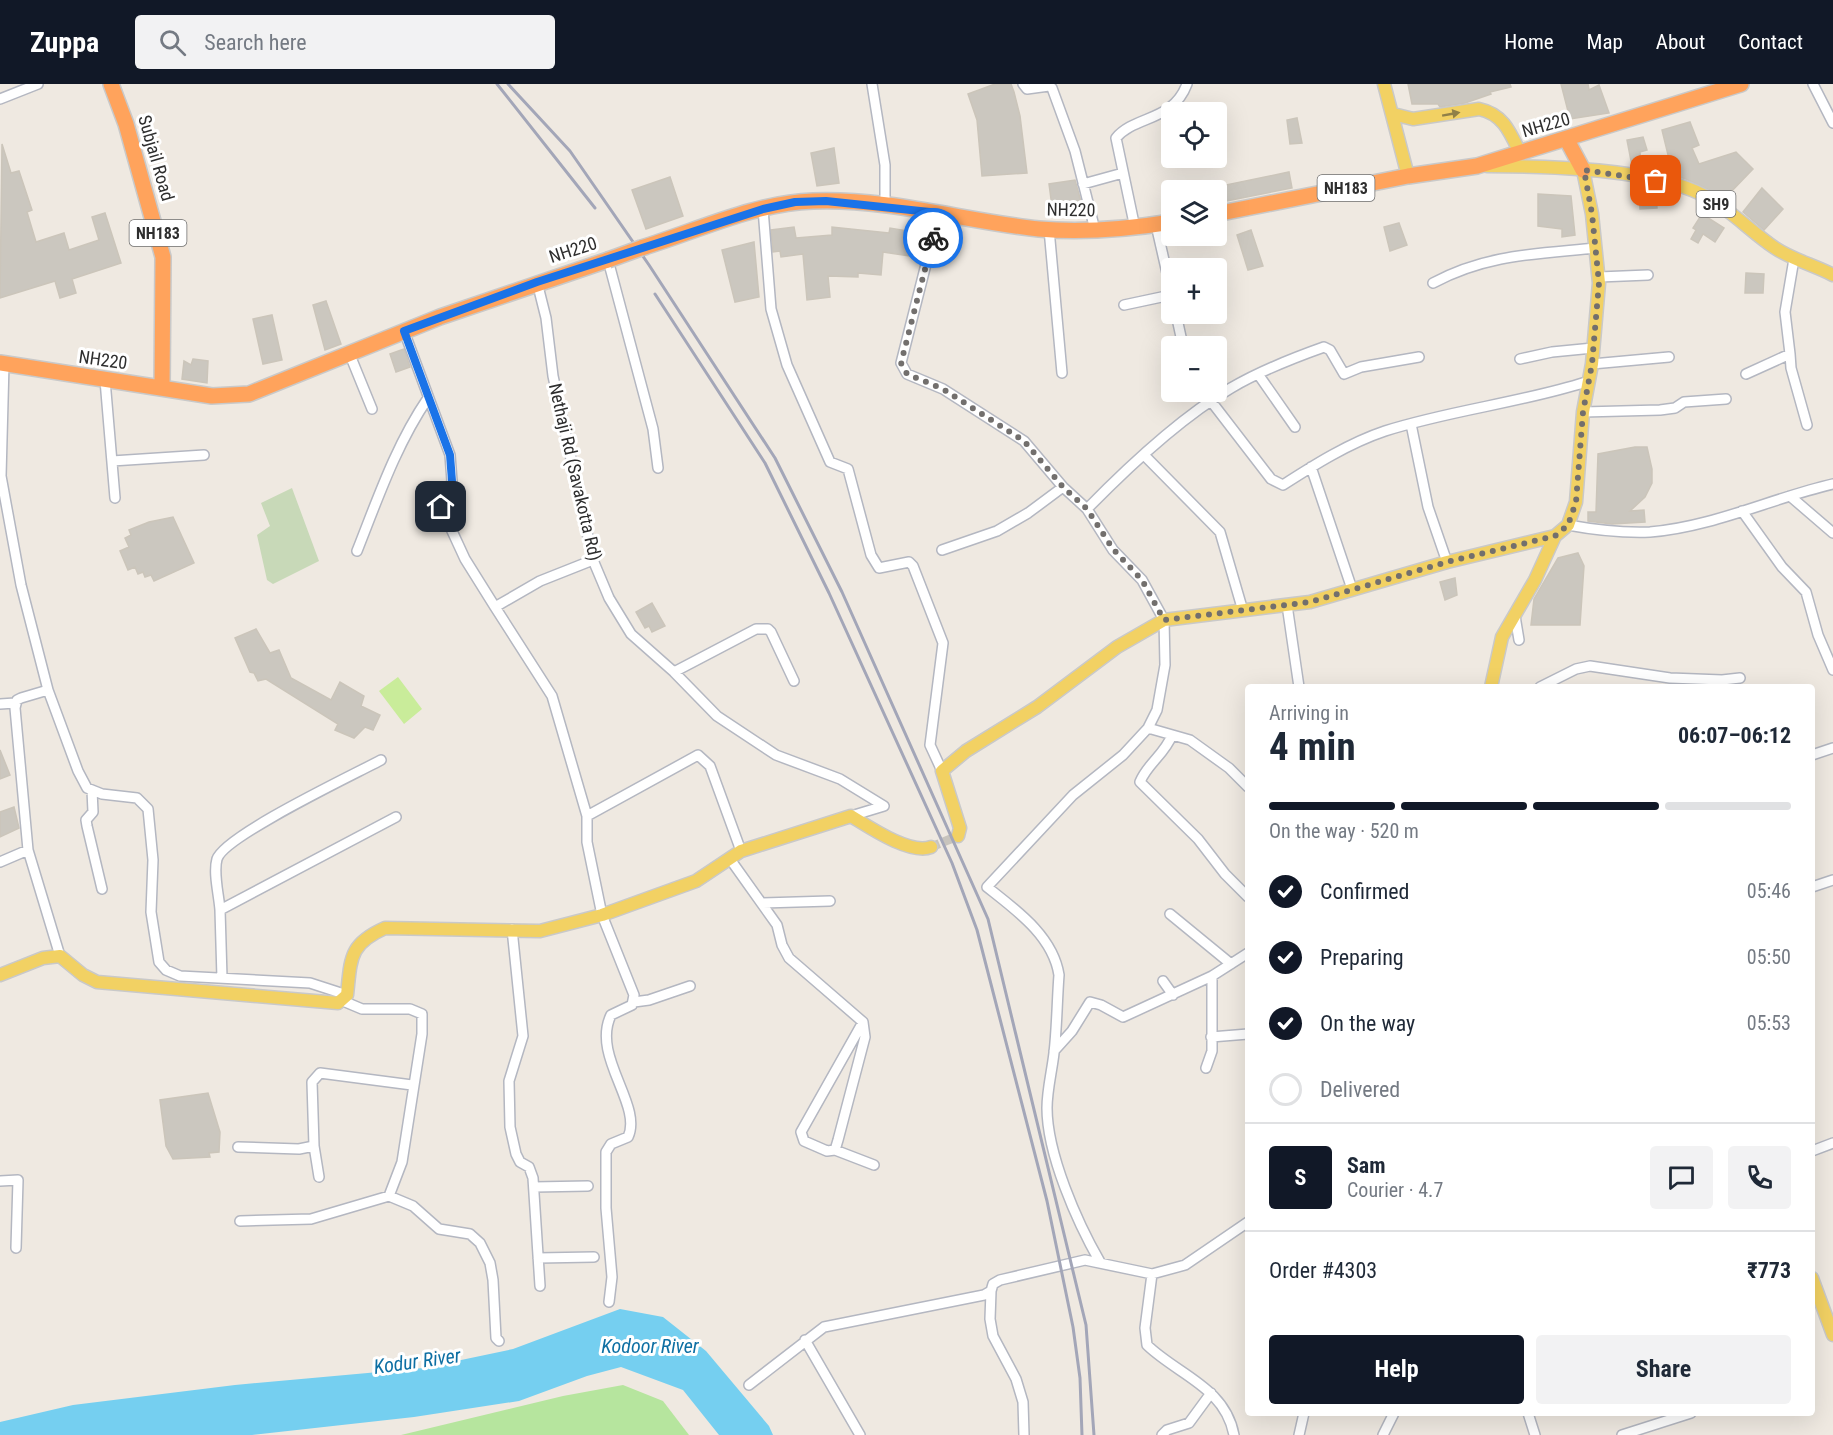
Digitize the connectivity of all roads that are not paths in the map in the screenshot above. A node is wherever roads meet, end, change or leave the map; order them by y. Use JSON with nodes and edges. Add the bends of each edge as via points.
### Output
{"nodes":[{"id":1,"x":38,"y":84,"type":"edge"},
{"id":2,"x":111,"y":84,"type":"edge"},
{"id":3,"x":872,"y":84,"type":"edge"},
{"id":4,"x":1023,"y":84,"type":"edge"},
{"id":5,"x":1187,"y":84,"type":"edge"},
{"id":6,"x":1384,"y":84,"type":"edge"},
{"id":7,"x":1741,"y":84,"type":"edge"},
{"id":8,"x":1813,"y":84,"type":"edge"},
{"id":9,"x":0,"y":99,"type":"edge"},
{"id":10,"x":1393,"y":114,"type":"junction"},
{"id":11,"x":1833,"y":123,"type":"edge"},
{"id":12,"x":1567,"y":140,"type":"junction"},
{"id":13,"x":1520,"y":153,"type":"junction"},
{"id":14,"x":1477,"y":166,"type":"junction"},
{"id":15,"x":1584,"y":170,"type":"junction"},
{"id":16,"x":1123,"y":173,"type":"junction"},
{"id":17,"x":1408,"y":176,"type":"junction"},
{"id":18,"x":1083,"y":184,"type":"junction"},
{"id":19,"x":885,"y":206,"type":"junction"},
{"id":20,"x":763,"y":209,"type":"junction"},
{"id":21,"x":1227,"y":212,"type":"edge"},
{"id":22,"x":939,"y":213,"type":"junction"},
{"id":23,"x":1161,"y":224,"type":"edge"},
{"id":24,"x":1156,"y":225,"type":"junction"},
{"id":25,"x":1135,"y":228,"type":"junction"},
{"id":26,"x":1049,"y":229,"type":"junction"},
{"id":27,"x":1095,"y":230,"type":"junction"},
{"id":28,"x":1596,"y":248,"type":"junction"},
{"id":29,"x":1163,"y":258,"type":"edge"},
{"id":30,"x":608,"y":260,"type":"junction"},
{"id":31,"x":1794,"y":260,"type":"junction"},
{"id":32,"x":1648,"y":275,"type":"dead end"},
{"id":33,"x":1833,"y":275,"type":"edge"},
{"id":34,"x":1599,"y":277,"type":"junction"},
{"id":35,"x":537,"y":282,"type":"junction"},
{"id":36,"x":1433,"y":283,"type":"dead end"},
{"id":37,"x":1161,"y":297,"type":"edge"},
{"id":38,"x":1124,"y":305,"type":"dead end"},
{"id":39,"x":404,"y":331,"type":"junction"},
{"id":40,"x":1593,"y":348,"type":"junction"},
{"id":41,"x":1790,"y":354,"type":"junction"},
{"id":42,"x":350,"y":355,"type":"junction"},
{"id":43,"x":1419,"y":357,"type":"dead end"},
{"id":44,"x":1669,"y":357,"type":"dead end"},
{"id":45,"x":1520,"y":359,"type":"dead end"},
{"id":46,"x":2,"y":364,"type":"edge"},
{"id":47,"x":1592,"y":364,"type":"junction"},
{"id":48,"x":1062,"y":374,"type":"dead end"},
{"id":49,"x":1258,"y":374,"type":"junction"},
{"id":50,"x":1746,"y":374,"type":"dead end"},
{"id":51,"x":105,"y":380,"type":"junction"},
{"id":52,"x":1586,"y":382,"type":"junction"},
{"id":53,"x":162,"y":388,"type":"junction"},
{"id":54,"x":1227,"y":392,"type":"edge"},
{"id":55,"x":428,"y":398,"type":"junction"},
{"id":56,"x":1726,"y":399,"type":"dead end"},
{"id":57,"x":1210,"y":402,"type":"edge"},
{"id":58,"x":1212,"y":402,"type":"edge"},
{"id":59,"x":372,"y":409,"type":"dead end"},
{"id":60,"x":1583,"y":412,"type":"junction"},
{"id":61,"x":1411,"y":424,"type":"junction"},
{"id":62,"x":1807,"y":425,"type":"dead end"},
{"id":63,"x":1295,"y":427,"type":"dead end"},
{"id":64,"x":204,"y":455,"type":"dead end"},
{"id":65,"x":1144,"y":455,"type":"junction"},
{"id":66,"x":112,"y":460,"type":"junction"},
{"id":67,"x":1311,"y":467,"type":"junction"},
{"id":68,"x":658,"y":468,"type":"dead end"},
{"id":69,"x":1833,"y":484,"type":"edge"},
{"id":70,"x":1063,"y":487,"type":"junction"},
{"id":71,"x":1790,"y":496,"type":"junction"},
{"id":72,"x":115,"y":498,"type":"dead end"},
{"id":73,"x":1087,"y":509,"type":"junction"},
{"id":74,"x":1742,"y":511,"type":"junction"},
{"id":75,"x":1568,"y":525,"type":"junction"},
{"id":76,"x":1833,"y":533,"type":"edge"},
{"id":77,"x":1555,"y":536,"type":"junction"},
{"id":78,"x":942,"y":550,"type":"dead end"},
{"id":79,"x":357,"y":551,"type":"dead end"},
{"id":80,"x":593,"y":560,"type":"junction"},
{"id":81,"x":1447,"y":562,"type":"junction"},
{"id":82,"x":1352,"y":589,"type":"junction"},
{"id":83,"x":1287,"y":606,"type":"junction"},
{"id":84,"x":495,"y":607,"type":"junction"},
{"id":85,"x":1243,"y":611,"type":"junction"},
{"id":86,"x":1515,"y":616,"type":"junction"},
{"id":87,"x":1164,"y":620,"type":"junction"},
{"id":88,"x":1519,"y":640,"type":"dead end"},
{"id":89,"x":1833,"y":670,"type":"edge"},
{"id":90,"x":674,"y":672,"type":"junction"},
{"id":91,"x":1740,"y":678,"type":"dead end"},
{"id":92,"x":794,"y":681,"type":"dead end"},
{"id":93,"x":1299,"y":684,"type":"edge"},
{"id":94,"x":1492,"y":684,"type":"edge"},
{"id":95,"x":1546,"y":684,"type":"edge"},
{"id":96,"x":48,"y":690,"type":"junction"},
{"id":97,"x":15,"y":703,"type":"junction"},
{"id":98,"x":0,"y":704,"type":"edge"},
{"id":99,"x":1149,"y":728,"type":"junction"},
{"id":100,"x":1172,"y":735,"type":"junction"},
{"id":101,"x":1833,"y":748,"type":"edge"},
{"id":102,"x":1815,"y":754,"type":"edge"},
{"id":103,"x":381,"y":760,"type":"dead end"},
{"id":104,"x":942,"y":771,"type":"junction"},
{"id":105,"x":1245,"y":784,"type":"edge"},
{"id":106,"x":92,"y":790,"type":"junction"},
{"id":107,"x":587,"y":816,"type":"junction"},
{"id":108,"x":851,"y":816,"type":"junction"},
{"id":109,"x":396,"y":817,"type":"dead end"},
{"id":110,"x":958,"y":836,"type":"dead end"},
{"id":111,"x":931,"y":847,"type":"tunnel mouth"},
{"id":112,"x":28,"y":850,"type":"junction"},
{"id":113,"x":741,"y":851,"type":"junction"},
{"id":114,"x":730,"y":859,"type":"junction"},
{"id":115,"x":0,"y":862,"type":"edge"},
{"id":116,"x":1833,"y":880,"type":"edge"},
{"id":117,"x":1815,"y":886,"type":"edge"},
{"id":118,"x":102,"y":889,"type":"dead end"},
{"id":119,"x":1245,"y":894,"type":"edge"},
{"id":120,"x":830,"y":901,"type":"dead end"},
{"id":121,"x":763,"y":903,"type":"junction"},
{"id":122,"x":220,"y":910,"type":"junction"},
{"id":123,"x":1170,"y":914,"type":"dead end"},
{"id":124,"x":602,"y":915,"type":"junction"},
{"id":125,"x":513,"y":929,"type":"junction"},
{"id":126,"x":1245,"y":955,"type":"edge"},
{"id":127,"x":60,"y":956,"type":"junction"},
{"id":128,"x":1231,"y":964,"type":"junction"},
{"id":129,"x":0,"y":975,"type":"edge"},
{"id":130,"x":1212,"y":976,"type":"junction"},
{"id":131,"x":222,"y":978,"type":"junction"},
{"id":132,"x":1163,"y":981,"type":"dead end"},
{"id":133,"x":690,"y":986,"type":"dead end"},
{"id":134,"x":1173,"y":995,"type":"junction"},
{"id":135,"x":345,"y":998,"type":"junction"},
{"id":136,"x":634,"y":1002,"type":"junction"},
{"id":137,"x":863,"y":1022,"type":"junction"},
{"id":138,"x":1245,"y":1034,"type":"edge"},
{"id":139,"x":1211,"y":1037,"type":"junction"},
{"id":140,"x":1054,"y":1051,"type":"junction"},
{"id":141,"x":1206,"y":1068,"type":"dead end"},
{"id":142,"x":412,"y":1085,"type":"junction"},
{"id":143,"x":1833,"y":1143,"type":"edge"},
{"id":144,"x":314,"y":1146,"type":"junction"},
{"id":145,"x":238,"y":1147,"type":"dead end"},
{"id":146,"x":836,"y":1150,"type":"junction"},
{"id":147,"x":1815,"y":1150,"type":"edge"},
{"id":148,"x":874,"y":1165,"type":"dead end"},
{"id":149,"x":319,"y":1177,"type":"dead end"},
{"id":150,"x":0,"y":1181,"type":"edge"},
{"id":151,"x":588,"y":1186,"type":"dead end"},
{"id":152,"x":534,"y":1187,"type":"junction"},
{"id":153,"x":389,"y":1196,"type":"junction"},
{"id":154,"x":240,"y":1221,"type":"dead end"},
{"id":155,"x":1245,"y":1224,"type":"edge"},
{"id":156,"x":16,"y":1248,"type":"dead end"},
{"id":157,"x":594,"y":1257,"type":"dead end"},
{"id":158,"x":538,"y":1258,"type":"junction"},
{"id":159,"x":1100,"y":1262,"type":"junction"},
{"id":160,"x":1152,"y":1274,"type":"junction"},
{"id":161,"x":540,"y":1286,"type":"dead end"},
{"id":162,"x":1815,"y":1286,"type":"edge"},
{"id":163,"x":991,"y":1291,"type":"junction"},
{"id":164,"x":609,"y":1302,"type":"dead end"},
{"id":165,"x":1833,"y":1335,"type":"edge"},
{"id":166,"x":805,"y":1340,"type":"junction"},
{"id":167,"x":499,"y":1341,"type":"dead end"},
{"id":168,"x":749,"y":1385,"type":"dead end"},
{"id":169,"x":1211,"y":1393,"type":"junction"},
{"id":170,"x":1303,"y":1416,"type":"edge"},
{"id":171,"x":1392,"y":1416,"type":"edge"},
{"id":172,"x":1529,"y":1416,"type":"edge"},
{"id":173,"x":1681,"y":1416,"type":"edge"},
{"id":174,"x":860,"y":1435,"type":"edge"},
{"id":175,"x":1024,"y":1435,"type":"edge"},
{"id":176,"x":1162,"y":1435,"type":"edge"},
{"id":177,"x":1234,"y":1435,"type":"edge"},
{"id":178,"x":1299,"y":1435,"type":"edge"},
{"id":179,"x":1383,"y":1435,"type":"edge"},
{"id":180,"x":1535,"y":1435,"type":"edge"},
{"id":181,"x":1622,"y":1435,"type":"edge"}],
"edges":[{"from":1,"to":9,"type":"street"},
{"from":2,"to":53,"type":"highway","name":"Subjail Road","number":"NH183","via":[[163,257]]},
{"from":3,"to":19,"type":"street","via":[[885,165]]},
{"from":4,"to":18,"type":"street","via":[[1027,89],[1052,88]]},
{"from":5,"to":16,"type":"street","via":[[1174,104],[1160,115],[1122,131],[1116,138]]},
{"from":6,"to":10,"type":"main road"},
{"from":7,"to":12,"type":"highway","name":"NH220","number":"NH183"},
{"from":8,"to":11,"type":"street"},
{"from":10,"to":13,"type":"main road","one_way":true,"via":[[1413,119],[1479,109],[1489,111],[1505,123]]},
{"from":10,"to":17,"type":"main road"},
{"from":12,"to":13,"type":"highway","name":"NH220","number":"NH183"},
{"from":12,"to":15,"type":"highway"},
{"from":13,"to":14,"type":"highway","name":"NH220","number":"NH183"},
{"from":14,"to":15,"type":"main road"},
{"from":14,"to":17,"type":"highway","name":"NH220","number":"NH183"},
{"from":15,"to":28,"type":"main road"},
{"from":15,"to":31,"type":"main road","number":"SH9","via":[[1656,181],[1704,196]]},
{"from":16,"to":18,"type":"street"},
{"from":16,"to":25,"type":"street"},
{"from":17,"to":21,"type":"highway","name":"NH220","number":"NH183"},
{"from":18,"to":27,"type":"street"},
{"from":19,"to":20,"type":"highway","name":"NH220","via":[[817,201]]},
{"from":19,"to":22,"type":"highway","name":"NH220"},
{"from":20,"to":30,"type":"highway","name":"NH220","bridge":true},
{"from":20,"to":104,"type":"street","via":[[771,309],[787,365],[830,462],[848,469],[871,555],[879,568],[909,562],[913,566],[943,643],[930,745]]},
{"from":22,"to":26,"type":"highway","name":"NH220"},
{"from":22,"to":70,"type":"street","via":[[901,363],[907,374],[943,389],[1024,441]]},
{"from":23,"to":24,"type":"highway","name":"NH220"},
{"from":24,"to":25,"type":"highway","name":"NH220"},
{"from":24,"to":29,"type":"street"},
{"from":25,"to":27,"type":"highway","name":"NH220"},
{"from":26,"to":27,"type":"highway","name":"NH220"},
{"from":26,"to":48,"type":"street"},
{"from":28,"to":34,"type":"main road"},
{"from":28,"to":36,"type":"street","via":[[1503,257],[1461,268]]},
{"from":30,"to":35,"type":"highway","name":"NH220"},
{"from":30,"to":68,"type":"street","via":[[653,429]]},
{"from":31,"to":33,"type":"main road","number":"SH9"},
{"from":31,"to":41,"type":"street","via":[[1785,312]]},
{"from":32,"to":34,"type":"street"},
{"from":34,"to":40,"type":"main road"},
{"from":35,"to":39,"type":"highway","name":"NH220"},
{"from":35,"to":80,"type":"street","name":"Nethaji Rd (Savakotta Rd)"},
{"from":37,"to":38,"type":"street"},
{"from":39,"to":42,"type":"highway","name":"NH220"},
{"from":39,"to":55,"type":"street"},
{"from":40,"to":45,"type":"street"},
{"from":40,"to":47,"type":"main road"},
{"from":41,"to":50,"type":"street"},
{"from":41,"to":62,"type":"street"},
{"from":42,"to":53,"type":"highway","name":"NH220","via":[[249,394],[218,396]]},
{"from":42,"to":59,"type":"street"},
{"from":43,"to":49,"type":"street","via":[[1344,374],[1330,350],[1324,347]]},
{"from":44,"to":47,"type":"street"},
{"from":46,"to":51,"type":"highway","name":"NH220"},
{"from":46,"to":96,"type":"street","via":[[1,476],[21,585]]},
{"from":47,"to":52,"type":"main road"},
{"from":49,"to":54,"type":"street"},
{"from":49,"to":63,"type":"street"},
{"from":51,"to":53,"type":"highway","name":"NH220"},
{"from":51,"to":66,"type":"street"},
{"from":52,"to":60,"type":"main road"},
{"from":52,"to":61,"type":"street"},
{"from":55,"to":79,"type":"street","via":[[396,453]]},
{"from":55,"to":84,"type":"street","via":[[438,417],[452,468],[452,481],[441,507],[465,559]]},
{"from":56,"to":60,"type":"street","via":[[1684,402],[1660,411]]},
{"from":57,"to":65,"type":"street"},
{"from":58,"to":67,"type":"street","via":[[1271,479],[1283,485]]},
{"from":60,"to":75,"type":"main road","via":[[1576,502]]},
{"from":61,"to":67,"type":"street","via":[[1382,432]]},
{"from":61,"to":81,"type":"street","via":[[1428,507]]},
{"from":64,"to":66,"type":"street"},
{"from":65,"to":73,"type":"street"},
{"from":65,"to":85,"type":"street","via":[[1220,532]]},
{"from":66,"to":72,"type":"street"},
{"from":67,"to":82,"type":"street"},
{"from":69,"to":71,"type":"street"},
{"from":70,"to":73,"type":"street"},
{"from":70,"to":78,"type":"street","via":[[997,531]]},
{"from":71,"to":74,"type":"street"},
{"from":71,"to":76,"type":"street"},
{"from":73,"to":87,"type":"street","via":[[1113,549],[1142,580]]},
{"from":74,"to":75,"type":"street","via":[[1650,532]]},
{"from":74,"to":89,"type":"street","via":[[1782,567],[1806,592]]},
{"from":75,"to":77,"type":"main road"},
{"from":77,"to":81,"type":"main road"},
{"from":77,"to":86,"type":"main road"},
{"from":80,"to":84,"type":"street","via":[[540,581]]},
{"from":80,"to":90,"type":"street","name":"Nethaji Rd (Savakotta Rd)","via":[[609,598],[631,634]]},
{"from":81,"to":82,"type":"main road"},
{"from":82,"to":83,"type":"main road"},
{"from":83,"to":85,"type":"main road"},
{"from":83,"to":93,"type":"street"},
{"from":84,"to":107,"type":"street","via":[[552,696]]},
{"from":85,"to":87,"type":"main road"},
{"from":86,"to":88,"type":"street"},
{"from":86,"to":94,"type":"main road","via":[[1502,637]]},
{"from":87,"to":99,"type":"street","via":[[1165,665],[1157,710]]},
{"from":87,"to":104,"type":"main road","via":[[1117,647]]},
{"from":90,"to":92,"type":"street","via":[[763,628],[771,632]]},
{"from":90,"to":108,"type":"street","name":"Nethaji Rd (Savakotta Rd)","via":[[717,716],[776,755],[840,779],[884,806]]},
{"from":91,"to":95,"type":"street","via":[[1670,678],[1590,666]]},
{"from":96,"to":97,"type":"street"},
{"from":96,"to":106,"type":"street","via":[[78,771]]},
{"from":97,"to":98,"type":"street"},
{"from":97,"to":112,"type":"street"},
{"from":99,"to":100,"type":"street"},
{"from":99,"to":140,"type":"street","via":[[1123,755],[1073,795],[987,887],[1025,917],[1057,964]]},
{"from":100,"to":105,"type":"street","via":[[1190,740]]},
{"from":100,"to":119,"type":"street","via":[[1140,782],[1198,839]]},
{"from":101,"to":102,"type":"street"},
{"from":103,"to":122,"type":"street","via":[[222,848],[216,861]]},
{"from":104,"to":110,"type":"main road","via":[[960,828]]},
{"from":106,"to":118,"type":"street","via":[[93,812],[86,820]]},
{"from":106,"to":131,"type":"street","via":[[137,798],[148,809],[153,860],[151,912],[159,962],[180,976]]},
{"from":107,"to":113,"type":"street","via":[[698,755],[710,766]]},
{"from":107,"to":124,"type":"street","via":[[587,842]]},
{"from":108,"to":111,"type":"main road","via":[[916,848]]},
{"from":108,"to":113,"type":"main road"},
{"from":109,"to":122,"type":"street"},
{"from":112,"to":115,"type":"street"},
{"from":112,"to":127,"type":"street"},
{"from":113,"to":114,"type":"main road"},
{"from":114,"to":121,"type":"street"},
{"from":114,"to":124,"type":"main road","via":[[696,880]]},
{"from":116,"to":117,"type":"street"},
{"from":120,"to":121,"type":"street"},
{"from":121,"to":137,"type":"street","via":[[777,925],[789,958]]},
{"from":122,"to":131,"type":"street"},
{"from":123,"to":128,"type":"street"},
{"from":124,"to":125,"type":"main road","via":[[540,931]]},
{"from":124,"to":136,"type":"street"},
{"from":125,"to":135,"type":"main road","via":[[385,928],[364,938],[351,958]]},
{"from":125,"to":152,"type":"street","via":[[523,1036],[509,1081],[510,1127],[516,1154],[532,1173]]},
{"from":126,"to":128,"type":"street"},
{"from":127,"to":129,"type":"main road","via":[[43,957]]},
{"from":127,"to":135,"type":"main road","via":[[97,982],[338,1003]]},
{"from":128,"to":130,"type":"street"},
{"from":130,"to":134,"type":"street"},
{"from":130,"to":139,"type":"street"},
{"from":131,"to":135,"type":"street","via":[[310,983]]},
{"from":132,"to":134,"type":"street"},
{"from":133,"to":136,"type":"street"},
{"from":134,"to":140,"type":"street","via":[[1123,1017],[1090,1002],[1072,1032]]},
{"from":135,"to":142,"type":"street","via":[[362,1009],[420,1012],[422,1034]]},
{"from":136,"to":164,"type":"street","via":[[611,1015],[606,1035],[608,1055],[629,1112],[630,1133],[611,1144],[606,1152],[612,1277]]},
{"from":137,"to":146,"type":"street","via":[[865,1037]]},
{"from":137,"to":146,"type":"street","via":[[801,1132],[804,1141],[827,1151]]},
{"from":138,"to":139,"type":"street"},
{"from":139,"to":141,"type":"street","via":[[1212,1051]]},
{"from":140,"to":159,"type":"street","via":[[1047,1108],[1052,1137],[1079,1226]]},
{"from":142,"to":144,"type":"street","via":[[320,1073],[314,1077]]},
{"from":142,"to":153,"type":"street","via":[[402,1162]]},
{"from":143,"to":147,"type":"street"},
{"from":144,"to":145,"type":"street"},
{"from":144,"to":149,"type":"street"},
{"from":146,"to":148,"type":"street"},
{"from":150,"to":156,"type":"street","via":[[18,1180]]},
{"from":151,"to":152,"type":"street"},
{"from":152,"to":158,"type":"street"},
{"from":153,"to":154,"type":"street","via":[[311,1219]]},
{"from":153,"to":167,"type":"street","via":[[413,1206],[439,1229],[470,1234],[480,1243],[490,1263]]},
{"from":155,"to":160,"type":"street","via":[[1185,1265]]},
{"from":157,"to":158,"type":"street"},
{"from":158,"to":161,"type":"street"},
{"from":159,"to":160,"type":"street"},
{"from":159,"to":163,"type":"street","via":[[1085,1260],[1000,1280]]},
{"from":160,"to":169,"type":"street","via":[[1145,1328],[1148,1345]]},
{"from":162,"to":165,"type":"main road"},
{"from":163,"to":166,"type":"street","via":[[824,1327]]},
{"from":163,"to":175,"type":"street","via":[[991,1327],[1023,1401]]},
{"from":166,"to":168,"type":"street"},
{"from":166,"to":174,"type":"street"},
{"from":169,"to":176,"type":"street","via":[[1189,1423]]},
{"from":169,"to":177,"type":"street","via":[[1224,1406]]},
{"from":170,"to":178,"type":"street"},
{"from":171,"to":179,"type":"street"},
{"from":172,"to":180,"type":"street"},
{"from":173,"to":181,"type":"street"}]}
